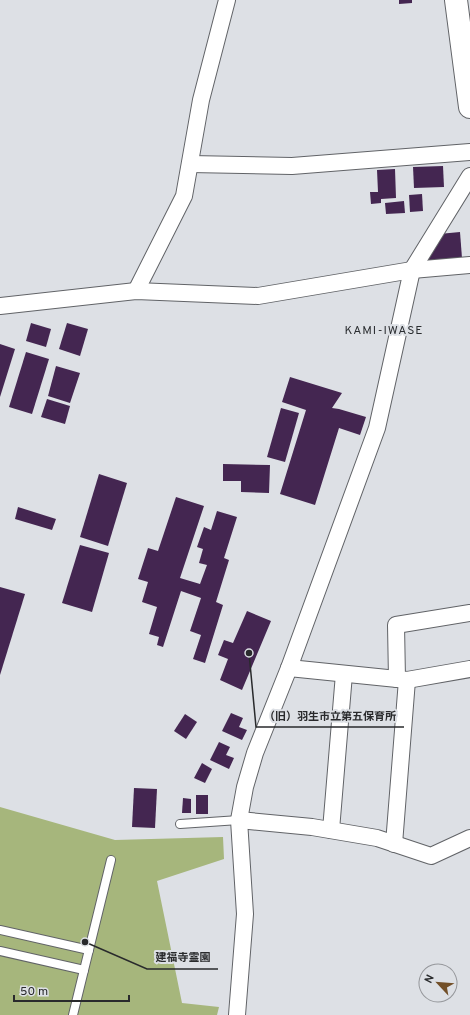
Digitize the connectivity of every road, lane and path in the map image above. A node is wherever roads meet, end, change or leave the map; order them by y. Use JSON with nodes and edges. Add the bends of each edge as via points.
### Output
{"nodes":[{"id":1,"x":227,"y":0,"type":"edge"},
{"id":2,"x":456,"y":0,"type":"edge"},
{"id":3,"x":470,"y":107,"type":"edge"},
{"id":4,"x":470,"y":152,"type":"edge"},
{"id":5,"x":190,"y":164,"type":"junction"},
{"id":6,"x":470,"y":176,"type":"edge"},
{"id":7,"x":470,"y":265,"type":"edge"},
{"id":8,"x":412,"y":270,"type":"junction"},
{"id":9,"x":136,"y":291,"type":"junction"},
{"id":10,"x":0,"y":306,"type":"edge"},
{"id":11,"x":470,"y":613,"type":"edge"},
{"id":12,"x":289,"y":668,"type":"junction"},
{"id":13,"x":470,"y":669,"type":"edge"},
{"id":14,"x":344,"y":674,"type":"junction"},
{"id":15,"x":402,"y":679,"type":"junction"},
{"id":16,"x":239,"y":820,"type":"junction"},
{"id":17,"x":180,"y":824,"type":"dead end"},
{"id":18,"x":331,"y":830,"type":"junction"},
{"id":19,"x":470,"y":838,"type":"edge"},
{"id":20,"x":394,"y":844,"type":"junction"},
{"id":21,"x":111,"y":860,"type":"dead end"},
{"id":22,"x":0,"y":930,"type":"edge"},
{"id":23,"x":89,"y":950,"type":"junction"},
{"id":24,"x":0,"y":951,"type":"edge"},
{"id":25,"x":84,"y":970,"type":"junction"},
{"id":26,"x":73,"y":1015,"type":"edge"},
{"id":27,"x":237,"y":1015,"type":"edge"}],
"edges":[{"from":1,"to":5,"type":"street","via":[[201,100]]},
{"from":2,"to":3,"type":"street"},
{"from":4,"to":5,"type":"street","via":[[292,166]]},
{"from":5,"to":9,"type":"street","via":[[184,196]]},
{"from":6,"to":8,"type":"street"},
{"from":7,"to":8,"type":"street"},
{"from":8,"to":9,"type":"street","via":[[258,296]]},
{"from":8,"to":12,"type":"street","via":[[377,428]]},
{"from":9,"to":10,"type":"street"},
{"from":11,"to":15,"type":"street","via":[[396,625]]},
{"from":12,"to":14,"type":"street"},
{"from":12,"to":16,"type":"street","via":[[255,753]]},
{"from":13,"to":15,"type":"street"},
{"from":14,"to":15,"type":"street"},
{"from":14,"to":18,"type":"street"},
{"from":15,"to":20,"type":"street"},
{"from":16,"to":17,"type":"lane"},
{"from":16,"to":18,"type":"street"},
{"from":16,"to":27,"type":"street","via":[[245,914]]},
{"from":18,"to":20,"type":"street","via":[[377,838]]},
{"from":19,"to":20,"type":"street","via":[[430,856]]},
{"from":21,"to":23,"type":"lane"},
{"from":22,"to":23,"type":"lane"},
{"from":23,"to":25,"type":"lane"},
{"from":24,"to":25,"type":"lane"},
{"from":25,"to":26,"type":"lane"}]}
